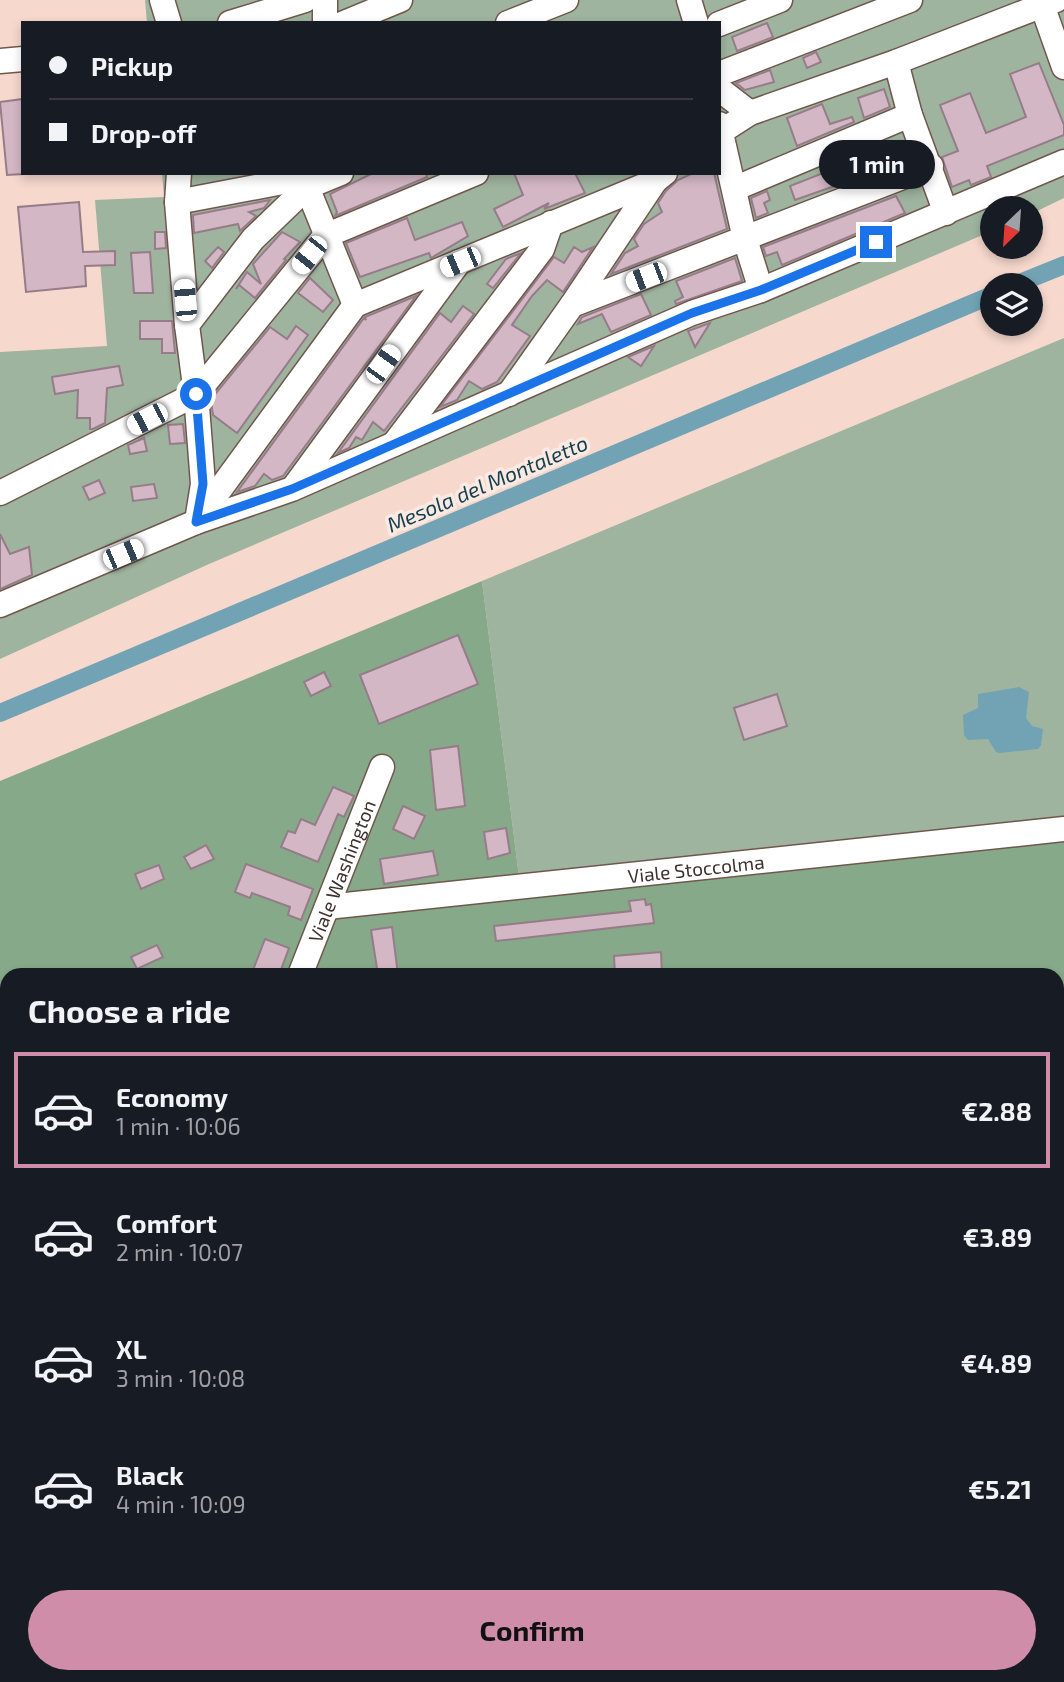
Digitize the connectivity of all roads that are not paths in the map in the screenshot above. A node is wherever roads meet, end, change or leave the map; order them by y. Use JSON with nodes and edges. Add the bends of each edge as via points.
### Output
{"nodes":[{"id":1,"x":162,"y":0,"type":"edge"},
{"id":2,"x":305,"y":0,"type":"edge"},
{"id":3,"x":325,"y":0,"type":"edge"},
{"id":4,"x":400,"y":0,"type":"edge"},
{"id":5,"x":566,"y":0,"type":"edge"},
{"id":6,"x":689,"y":0,"type":"edge"},
{"id":7,"x":780,"y":0,"type":"edge"},
{"id":8,"x":910,"y":0,"type":"edge"},
{"id":9,"x":1049,"y":2,"type":"edge"},
{"id":10,"x":168,"y":21,"type":"edge"},
{"id":11,"x":237,"y":21,"type":"edge"},
{"id":12,"x":325,"y":21,"type":"edge"},
{"id":13,"x":349,"y":21,"type":"edge"},
{"id":14,"x":513,"y":21,"type":"edge"},
{"id":15,"x":695,"y":21,"type":"edge"},
{"id":16,"x":721,"y":23,"type":"edge"},
{"id":17,"x":21,"y":59,"type":"edge"},
{"id":18,"x":0,"y":61,"type":"edge"},
{"id":19,"x":897,"y":62,"type":"junction"},
{"id":20,"x":1064,"y":67,"type":"edge"},
{"id":21,"x":721,"y":73,"type":"edge"},
{"id":22,"x":721,"y":91,"type":"edge"},
{"id":23,"x":750,"y":113,"type":"junction"},
{"id":24,"x":910,"y":116,"type":"junction"},
{"id":25,"x":721,"y":129,"type":"edge"},
{"id":26,"x":721,"y":134,"type":"edge"},
{"id":27,"x":1064,"y":162,"type":"edge"},
{"id":28,"x":930,"y":166,"type":"junction"},
{"id":29,"x":179,"y":175,"type":"edge"},
{"id":30,"x":332,"y":175,"type":"edge"},
{"id":31,"x":471,"y":175,"type":"edge"},
{"id":32,"x":660,"y":177,"type":"edge"},
{"id":33,"x":308,"y":180,"type":"edge"},
{"id":34,"x":736,"y":188,"type":"junction"},
{"id":35,"x":177,"y":202,"type":"junction"},
{"id":36,"x":946,"y":213,"type":"junction"},
{"id":37,"x":551,"y":223,"type":"junction"},
{"id":38,"x":325,"y":236,"type":"junction"},
{"id":39,"x":745,"y":239,"type":"junction"},
{"id":40,"x":460,"y":262,"type":"junction"},
{"id":41,"x":761,"y":290,"type":"junction"},
{"id":42,"x":355,"y":305,"type":"junction"},
{"id":43,"x":572,"y":305,"type":"junction"},
{"id":44,"x":187,"y":325,"type":"junction"},
{"id":45,"x":196,"y":394,"type":"junction"},
{"id":46,"x":508,"y":395,"type":"junction"},
{"id":47,"x":393,"y":445,"type":"junction"},
{"id":48,"x":292,"y":489,"type":"junction"},
{"id":49,"x":0,"y":493,"type":"edge"},
{"id":50,"x":196,"y":522,"type":"junction"},
{"id":51,"x":0,"y":606,"type":"edge"},
{"id":52,"x":382,"y":767,"type":"dead end"},
{"id":53,"x":1064,"y":829,"type":"edge"},
{"id":54,"x":327,"y":907,"type":"junction"},
{"id":55,"x":303,"y":968,"type":"edge"}],
"edges":[{"from":1,"to":10,"type":"street"},
{"from":2,"to":11,"type":"street"},
{"from":3,"to":12,"type":"street"},
{"from":4,"to":13,"type":"street"},
{"from":5,"to":14,"type":"street"},
{"from":6,"to":15,"type":"street"},
{"from":7,"to":16,"type":"street"},
{"from":8,"to":21,"type":"street"},
{"from":9,"to":19,"type":"street"},
{"from":9,"to":20,"type":"street"},
{"from":17,"to":18,"type":"street"},
{"from":19,"to":23,"type":"street"},
{"from":19,"to":24,"type":"street"},
{"from":22,"to":23,"type":"street"},
{"from":23,"to":25,"type":"street"},
{"from":24,"to":28,"type":"street"},
{"from":24,"to":34,"type":"street"},
{"from":26,"to":34,"type":"street"},
{"from":27,"to":36,"type":"street"},
{"from":28,"to":36,"type":"street"},
{"from":28,"to":39,"type":"street"},
{"from":29,"to":35,"type":"street"},
{"from":30,"to":33,"type":"street"},
{"from":31,"to":38,"type":"street"},
{"from":32,"to":37,"type":"street"},
{"from":32,"to":43,"type":"street"},
{"from":33,"to":35,"type":"street"},
{"from":33,"to":38,"type":"street"},
{"from":33,"to":44,"type":"street","via":[[253,239]]},
{"from":34,"to":39,"type":"street"},
{"from":35,"to":44,"type":"street"},
{"from":36,"to":41,"type":"street"},
{"from":37,"to":40,"type":"street"},
{"from":37,"to":47,"type":"street","via":[[542,249]]},
{"from":38,"to":42,"type":"street"},
{"from":38,"to":45,"type":"street"},
{"from":39,"to":41,"type":"street"},
{"from":39,"to":43,"type":"street"},
{"from":40,"to":42,"type":"street"},
{"from":40,"to":48,"type":"street"},
{"from":41,"to":46,"type":"street","via":[[692,313]]},
{"from":42,"to":50,"type":"street"},
{"from":43,"to":46,"type":"street"},
{"from":44,"to":45,"type":"street"},
{"from":45,"to":49,"type":"street"},
{"from":45,"to":50,"type":"street","via":[[203,484]]},
{"from":46,"to":47,"type":"street"},
{"from":47,"to":48,"type":"street"},
{"from":48,"to":50,"type":"street"},
{"from":50,"to":51,"type":"street"},
{"from":52,"to":54,"type":"street","name":"Viale Washington"},
{"from":53,"to":54,"type":"street","name":"Viale Stoccolma"},
{"from":54,"to":55,"type":"street","name":"Viale Washington"}]}
